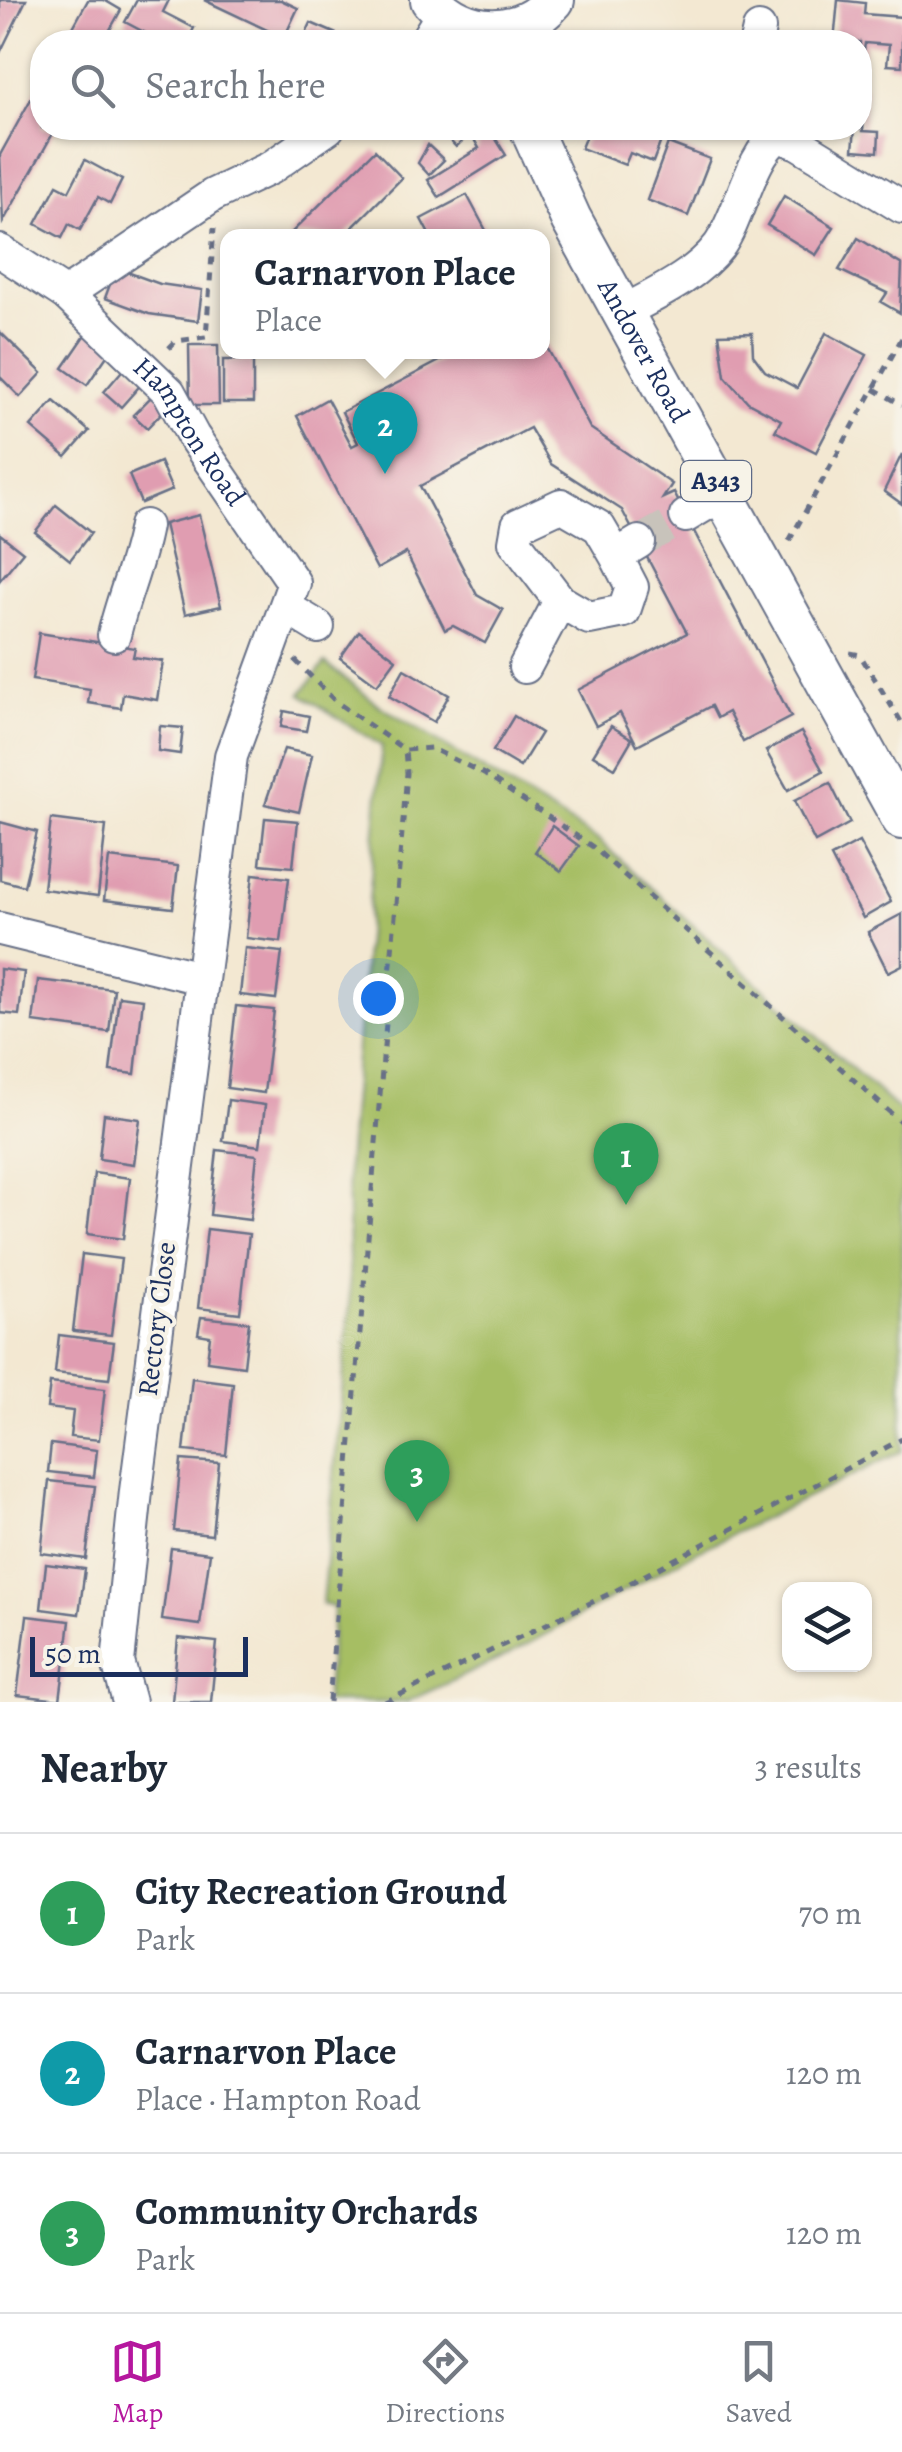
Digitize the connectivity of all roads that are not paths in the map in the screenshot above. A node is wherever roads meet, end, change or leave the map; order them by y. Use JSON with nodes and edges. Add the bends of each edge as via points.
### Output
{"nodes":[{"id":1,"x":556,"y":0,"type":"edge"},
{"id":2,"x":442,"y":18,"type":"edge"},
{"id":3,"x":553,"y":30,"type":"edge"},
{"id":4,"x":311,"y":140,"type":"edge"},
{"id":5,"x":538,"y":140,"type":"edge"},
{"id":6,"x":770,"y":140,"type":"edge"},
{"id":7,"x":791,"y":140,"type":"edge"},
{"id":8,"x":902,"y":206,"type":"edge"},
{"id":9,"x":0,"y":251,"type":"edge"},
{"id":10,"x":66,"y":294,"type":"junction"},
{"id":11,"x":623,"y":312,"type":"junction"},
{"id":12,"x":722,"y":494,"type":"junction"},
{"id":13,"x":686,"y":516,"type":"tunnel mouth"},
{"id":14,"x":144,"y":526,"type":"dead end"},
{"id":15,"x":283,"y":598,"type":"junction"},
{"id":16,"x":560,"y":601,"type":"junction"},
{"id":17,"x":318,"y":627,"type":"dead end"},
{"id":18,"x":114,"y":635,"type":"dead end"},
{"id":19,"x":526,"y":667,"type":"dead end"},
{"id":20,"x":902,"y":819,"type":"edge"},
{"id":21,"x":0,"y":929,"type":"edge"},
{"id":22,"x":200,"y":978,"type":"junction"},
{"id":23,"x":129,"y":1702,"type":"edge"}],
"edges":[{"from":1,"to":2,"type":"main road","via":[[518,26],[491,30]]},
{"from":1,"to":3,"type":"main road"},
{"from":4,"to":10,"type":"street"},
{"from":5,"to":11,"type":"main road","name":"Andover Road","number":"A343","via":[[557,192]]},
{"from":6,"to":11,"type":"street","via":[[730,228],[709,256]]},
{"from":7,"to":8,"type":"street"},
{"from":9,"to":10,"type":"street","name":"Hampton Road"},
{"from":10,"to":15,"type":"street","name":"Hampton Road","via":[[168,392]]},
{"from":11,"to":12,"type":"main road","name":"Andover Road","number":"A343"},
{"from":12,"to":13,"type":"street"},
{"from":12,"to":20,"type":"main road","name":"Andover Road","number":"A343"},
{"from":14,"to":18,"type":"street","via":[[138,567],[125,584]]},
{"from":15,"to":17,"type":"street"},
{"from":15,"to":22,"type":"street","name":"Rectory Close","via":[[232,756]]},
{"from":16,"to":16,"type":"street","via":[[589,618],[624,611],[632,587],[628,549],[561,505],[518,525],[515,542]]},
{"from":16,"to":19,"type":"street"},
{"from":21,"to":22,"type":"street"},
{"from":22,"to":23,"type":"street","name":"Rectory Close","via":[[118,1662]]}]}
